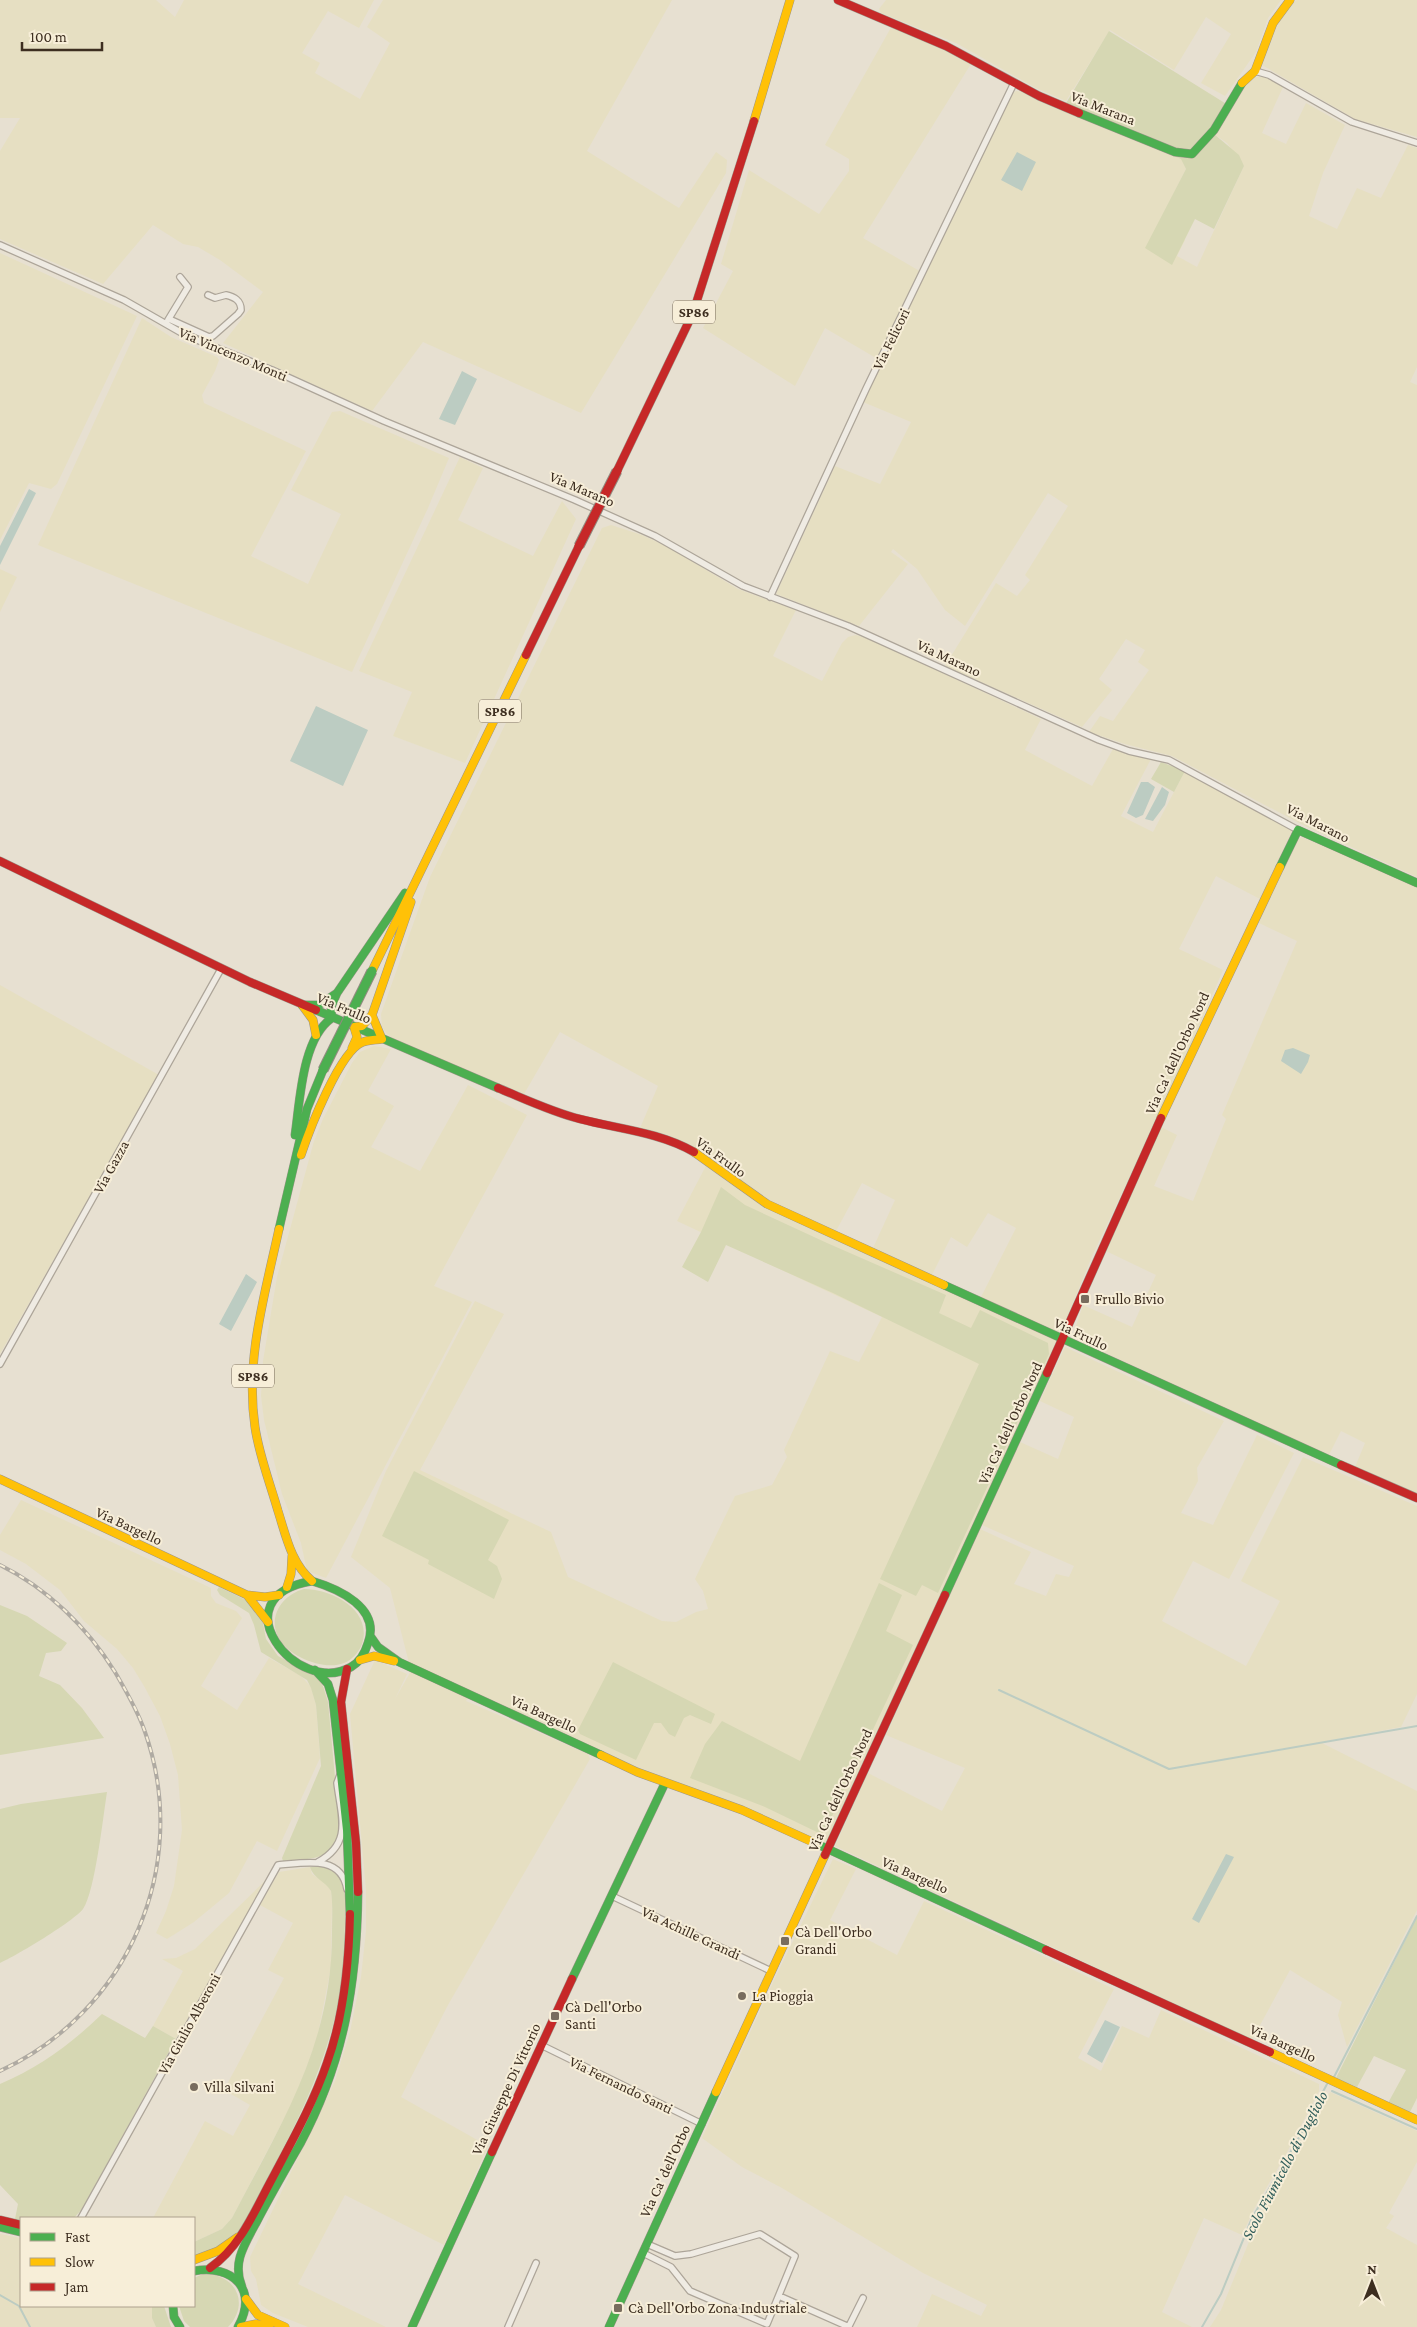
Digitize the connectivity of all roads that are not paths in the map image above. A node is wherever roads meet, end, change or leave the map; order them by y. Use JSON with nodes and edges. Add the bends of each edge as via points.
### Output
{"nodes":[{"id":1,"x":790,"y":0,"type":"edge"},
{"id":2,"x":838,"y":0,"type":"edge"},
{"id":3,"x":1290,"y":0,"type":"edge"},
{"id":4,"x":1255,"y":71,"type":"junction"},
{"id":5,"x":1014,"y":83,"type":"junction"},
{"id":6,"x":1417,"y":143,"type":"edge"},
{"id":7,"x":0,"y":245,"type":"edge"},
{"id":8,"x":180,"y":277,"type":"dead end"},
{"id":9,"x":208,"y":295,"type":"dead end"},
{"id":10,"x":167,"y":321,"type":"junction"},
{"id":11,"x":182,"y":330,"type":"junction"},
{"id":12,"x":470,"y":457,"type":"joint"},
{"id":13,"x":770,"y":597,"type":"junction"},
{"id":14,"x":1298,"y":830,"type":"junction"},
{"id":15,"x":0,"y":861,"type":"edge"},
{"id":16,"x":419,"y":875,"type":"junction"},
{"id":17,"x":1417,"y":883,"type":"edge"},
{"id":18,"x":221,"y":969,"type":"junction"},
{"id":19,"x":337,"y":993,"type":"junction"},
{"id":20,"x":302,"y":1005,"type":"junction"},
{"id":21,"x":372,"y":1015,"type":"junction"},
{"id":22,"x":332,"y":1018,"type":"junction"},
{"id":23,"x":354,"y":1027,"type":"junction"},
{"id":24,"x":316,"y":1035,"type":"junction"},
{"id":25,"x":382,"y":1039,"type":"junction"},
{"id":26,"x":352,"y":1048,"type":"junction"},
{"id":27,"x":286,"y":1197,"type":"junction"},
{"id":28,"x":1063,"y":1340,"type":"junction"},
{"id":29,"x":0,"y":1364,"type":"edge"},
{"id":30,"x":0,"y":1479,"type":"edge"},
{"id":31,"x":1417,"y":1498,"type":"edge"},
{"id":32,"x":292,"y":1554,"type":"junction"},
{"id":33,"x":312,"y":1582,"type":"junction"},
{"id":34,"x":287,"y":1587,"type":"junction"},
{"id":35,"x":248,"y":1595,"type":"junction"},
{"id":36,"x":279,"y":1595,"type":"junction"},
{"id":37,"x":268,"y":1622,"type":"junction"},
{"id":38,"x":371,"y":1637,"type":"junction"},
{"id":39,"x":360,"y":1660,"type":"junction"},
{"id":40,"x":399,"y":1662,"type":"junction"},
{"id":41,"x":347,"y":1669,"type":"junction"},
{"id":42,"x":315,"y":1670,"type":"junction"},
{"id":43,"x":341,"y":1773,"type":"junction"},
{"id":44,"x":665,"y":1783,"type":"junction"},
{"id":45,"x":827,"y":1850,"type":"junction"},
{"id":46,"x":318,"y":1862,"type":"junction"},
{"id":47,"x":612,"y":1896,"type":"junction"},
{"id":48,"x":350,"y":1952,"type":"junction"},
{"id":49,"x":771,"y":1971,"type":"junction"},
{"id":50,"x":746,"y":2027,"type":"joint"},
{"id":51,"x":541,"y":2045,"type":"junction"},
{"id":52,"x":1417,"y":2120,"type":"edge"},
{"id":53,"x":702,"y":2124,"type":"junction"},
{"id":54,"x":82,"y":2217,"type":"edge"},
{"id":55,"x":0,"y":2220,"type":"edge"},
{"id":56,"x":20,"y":2225,"type":"edge"},
{"id":57,"x":0,"y":2227,"type":"edge"},
{"id":58,"x":20,"y":2232,"type":"edge"},
{"id":59,"x":244,"y":2232,"type":"junction"},
{"id":60,"x":647,"y":2244,"type":"junction"},
{"id":61,"x":643,"y":2254,"type":"junction"},
{"id":62,"x":675,"y":2256,"type":"junction"},
{"id":63,"x":195,"y":2260,"type":"edge"},
{"id":64,"x":536,"y":2263,"type":"dead end"},
{"id":65,"x":671,"y":2267,"type":"junction"},
{"id":66,"x":210,"y":2268,"type":"junction"},
{"id":67,"x":195,"y":2271,"type":"edge"},
{"id":68,"x":242,"y":2287,"type":"junction"},
{"id":69,"x":779,"y":2296,"type":"junction"},
{"id":70,"x":863,"y":2298,"type":"dead end"},
{"id":71,"x":246,"y":2299,"type":"junction"},
{"id":72,"x":172,"y":2307,"type":"edge"},
{"id":73,"x":180,"y":2327,"type":"edge"},
{"id":74,"x":240,"y":2327,"type":"edge"},
{"id":75,"x":269,"y":2327,"type":"edge"},
{"id":76,"x":285,"y":2327,"type":"edge"},
{"id":77,"x":412,"y":2327,"type":"edge"},
{"id":78,"x":508,"y":2327,"type":"edge"},
{"id":79,"x":609,"y":2327,"type":"edge"},
{"id":80,"x":849,"y":2327,"type":"edge"}],
"edges":[{"from":1,"to":16,"type":"street","number":"SP86","bridge":true,"via":[[736,184],[693,314]]},
{"from":2,"to":5,"type":"street","name":"Via Marana","via":[[946,46]]},
{"from":3,"to":4,"type":"street","name":"Via Marana","via":[[1270,30]]},
{"from":4,"to":5,"type":"street","name":"Via Marana","via":[[1242,81],[1204,145],[1192,154],[1175,152]]},
{"from":4,"to":6,"type":"street","via":[[1270,75],[1352,122]]},
{"from":5,"to":13,"type":"street","name":"Via Felicori"},
{"from":7,"to":10,"type":"street","name":"Via Vincenzo Monti"},
{"from":8,"to":10,"type":"street","via":[[188,286]]},
{"from":9,"to":11,"type":"street","via":[[215,298],[223,294],[231,296],[239,301],[242,310],[213,336]]},
{"from":10,"to":11,"type":"street","name":"Via Vincenzo Monti"},
{"from":11,"to":12,"type":"street","name":"Via Vincenzo Monti"},
{"from":12,"to":13,"type":"street","name":"Via Marano","via":[[654,536],[743,586]]},
{"from":13,"to":14,"type":"street","name":"Via Marano","via":[[848,626],[1099,740],[1168,760]]},
{"from":14,"to":17,"type":"street","name":"Via Marano"},
{"from":14,"to":28,"type":"street","name":"Via Ca' dell'Orbo Nord","via":[[1129,1186]]},
{"from":15,"to":18,"type":"street","name":"Via Frullo"},
{"from":16,"to":19,"type":"street"},
{"from":16,"to":21,"type":"street"},
{"from":16,"to":27,"type":"street","number":"SP86","bridge":true,"via":[[323,1070],[307,1109]]},
{"from":18,"to":20,"type":"street","name":"Via Frullo"},
{"from":18,"to":29,"type":"street","name":"Via Gazza"},
{"from":19,"to":20,"type":"street","via":[[319,1005]]},
{"from":19,"to":22,"type":"street","via":[[331,1007]]},
{"from":20,"to":22,"type":"street","name":"Via Frullo"},
{"from":20,"to":24,"type":"street","via":[[313,1020]]},
{"from":21,"to":23,"type":"street","via":[[362,1026]]},
{"from":21,"to":25,"type":"street"},
{"from":22,"to":23,"type":"street","name":"Via Frullo"},
{"from":22,"to":24,"type":"street"},
{"from":23,"to":25,"type":"street","name":"Via Frullo"},
{"from":23,"to":26,"type":"street","via":[[357,1037]]},
{"from":24,"to":27,"type":"street","via":[[300,1103]]},
{"from":25,"to":26,"type":"street","via":[[362,1042]]},
{"from":25,"to":28,"type":"street","name":"Via Frullo","via":[[550,1110],[680,1146],[753,1197]]},
{"from":26,"to":27,"type":"street","via":[[312,1122]]},
{"from":27,"to":32,"type":"street","number":"SP86","via":[[256,1334],[252,1385],[260,1449]]},
{"from":28,"to":31,"type":"street","name":"Via Frullo"},
{"from":28,"to":45,"type":"street","name":"Via Ca' dell'Orbo Nord"},
{"from":30,"to":35,"type":"street","name":"Via Bargello"},
{"from":32,"to":33,"type":"street","number":"SP86"},
{"from":32,"to":34,"type":"street","number":"SP86"},
{"from":33,"to":34,"type":"street"},
{"from":33,"to":38,"type":"street","via":[[340,1591],[359,1604],[370,1621]]},
{"from":34,"to":36,"type":"street"},
{"from":35,"to":36,"type":"street","name":"Via Bargello"},
{"from":35,"to":37,"type":"street","name":"Via Bargello"},
{"from":36,"to":37,"type":"street"},
{"from":37,"to":42,"type":"street","via":[[273,1641],[282,1653]]},
{"from":38,"to":39,"type":"street"},
{"from":38,"to":40,"type":"street","name":"Via Bargello","via":[[378,1647]]},
{"from":39,"to":40,"type":"street","name":"Via Bargello","via":[[374,1656]]},
{"from":39,"to":41,"type":"street"},
{"from":40,"to":44,"type":"street","name":"Via Bargello"},
{"from":41,"to":42,"type":"street"},
{"from":41,"to":68,"type":"street","via":[[341,1702],[360,1918],[352,1999],[338,2056],[323,2096],[240,2257],[238,2276]]},
{"from":42,"to":43,"type":"street","via":[[331,1691]]},
{"from":43,"to":46,"type":"street","via":[[337,1783],[341,1840],[331,1855]]},
{"from":43,"to":48,"type":"street","via":[[351,1875]]},
{"from":44,"to":45,"type":"street","name":"Via Bargello","via":[[742,1810]]},
{"from":44,"to":47,"type":"street","name":"Via Giuseppe Di Vittorio"},
{"from":45,"to":49,"type":"street","name":"Via Ca' dell'Orbo Nord"},
{"from":45,"to":52,"type":"street","name":"Via Bargello"},
{"from":46,"to":48,"type":"street","via":[[336,1868],[346,1882]]},
{"from":46,"to":54,"type":"street","name":"Via Giulio Alberoni","via":[[278,1865]]},
{"from":47,"to":49,"type":"street","name":"Via Achille Grandi"},
{"from":47,"to":51,"type":"street","name":"Via Giuseppe Di Vittorio"},
{"from":48,"to":59,"type":"street","via":[[338,2023],[316,2092]]},
{"from":49,"to":50,"type":"street","name":"Via Ca' dell'Orbo Nord"},
{"from":50,"to":53,"type":"street","name":"Via Ca' dell'Orbo"},
{"from":51,"to":53,"type":"street","name":"Via Fernando Santi"},
{"from":51,"to":77,"type":"street","name":"Via Giuseppe Di Vittorio"},
{"from":53,"to":60,"type":"street","name":"Via Ca' dell'Orbo"},
{"from":55,"to":56,"type":"street"},
{"from":57,"to":58,"type":"street"},
{"from":59,"to":63,"type":"street","via":[[223,2248]]},
{"from":59,"to":66,"type":"street","via":[[230,2254]]},
{"from":60,"to":61,"type":"street","name":"Via Ca' dell'Orbo"},
{"from":60,"to":62,"type":"street"},
{"from":61,"to":65,"type":"street"},
{"from":61,"to":79,"type":"street","name":"Via Ca' dell'Orbo"},
{"from":62,"to":65,"type":"street"},
{"from":62,"to":69,"type":"street","via":[[760,2234],[795,2256]]},
{"from":64,"to":78,"type":"street"},
{"from":65,"to":69,"type":"street","via":[[690,2291],[767,2324]]},
{"from":66,"to":67,"type":"street"},
{"from":66,"to":68,"type":"street","via":[[232,2275]]},
{"from":68,"to":71,"type":"street"},
{"from":69,"to":80,"type":"street"},
{"from":70,"to":80,"type":"street"},
{"from":71,"to":74,"type":"street"},
{"from":71,"to":76,"type":"street","via":[[258,2315]]},
{"from":72,"to":73,"type":"street"},
{"from":74,"to":75,"type":"street","via":[[256,2324]]}]}
